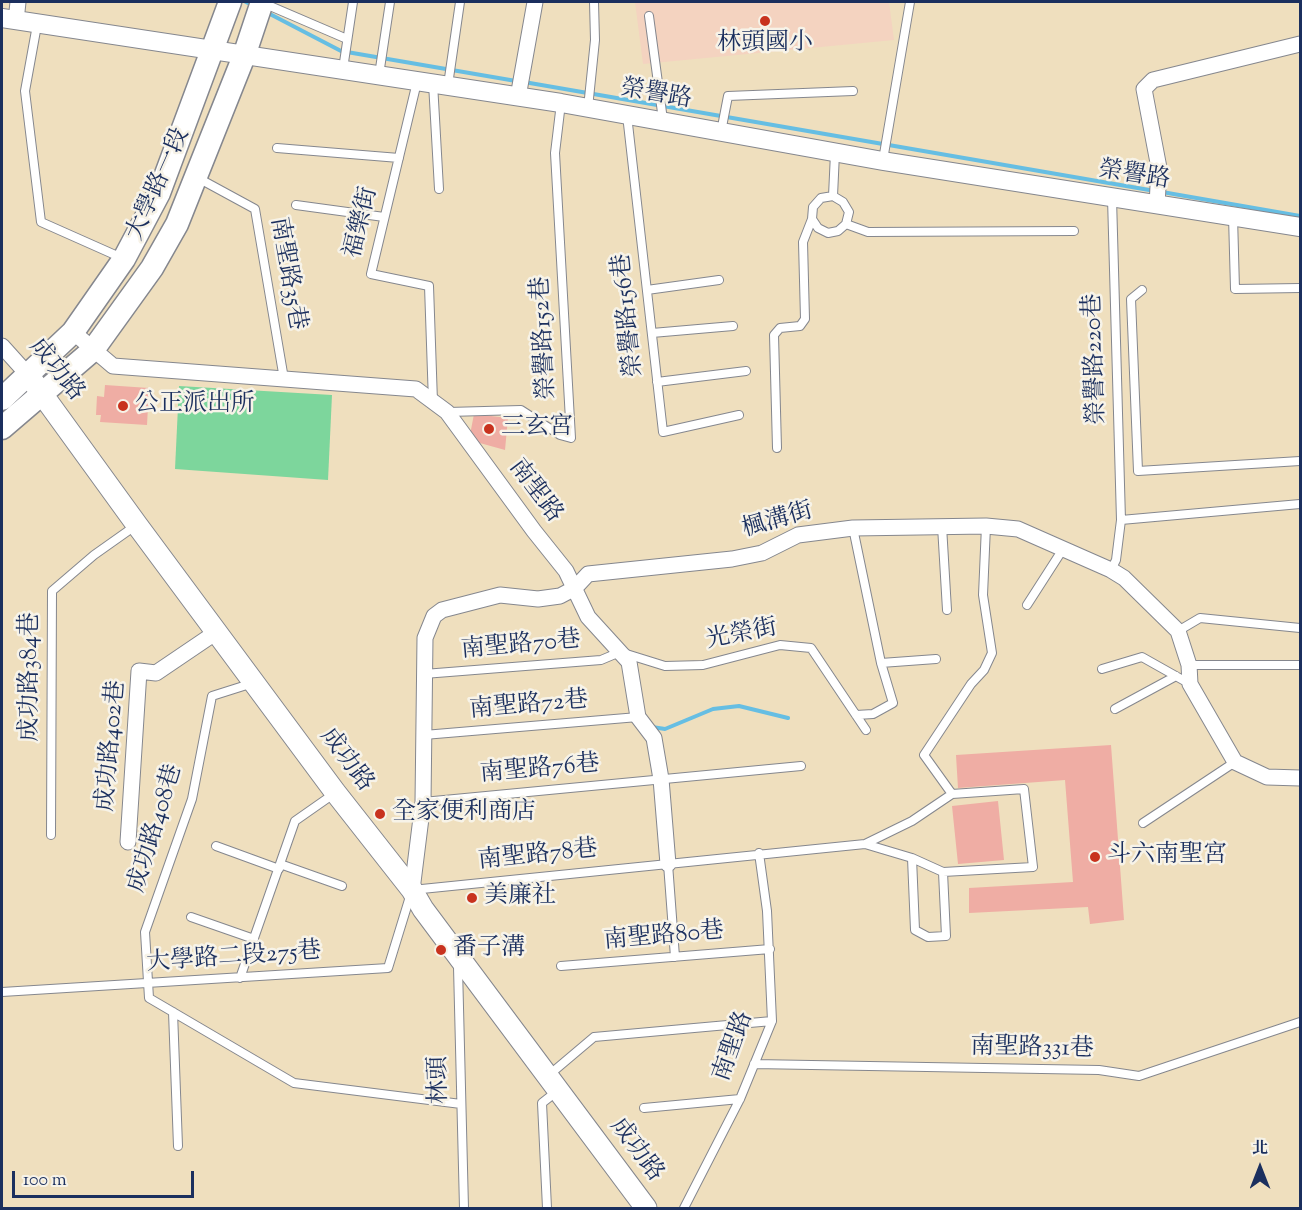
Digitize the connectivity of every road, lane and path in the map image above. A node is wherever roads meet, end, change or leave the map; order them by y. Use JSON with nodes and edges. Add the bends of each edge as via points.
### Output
{"nodes":[{"id":1,"x":18,"y":2,"type":"edge"},
{"id":2,"x":230,"y":2,"type":"edge"},
{"id":3,"x":262,"y":2,"type":"edge"},
{"id":4,"x":353,"y":2,"type":"edge"},
{"id":5,"x":390,"y":2,"type":"edge"},
{"id":6,"x":460,"y":2,"type":"edge"},
{"id":7,"x":535,"y":2,"type":"edge"},
{"id":8,"x":594,"y":2,"type":"edge"},
{"id":9,"x":910,"y":2,"type":"edge"},
{"id":10,"x":649,"y":16,"type":"dead end"},
{"id":11,"x":9,"y":20,"type":"edge"},
{"id":12,"x":37,"y":23,"type":"junction"},
{"id":13,"x":347,"y":39,"type":"junction"},
{"id":14,"x":1300,"y":44,"type":"edge"},
{"id":15,"x":213,"y":51,"type":"junction"},
{"id":16,"x":244,"y":56,"type":"junction"},
{"id":17,"x":343,"y":69,"type":"junction"},
{"id":18,"x":379,"y":75,"type":"junction"},
{"id":19,"x":433,"y":83,"type":"junction"},
{"id":20,"x":853,"y":91,"type":"dead end"},
{"id":21,"x":518,"y":97,"type":"junction"},
{"id":22,"x":561,"y":103,"type":"junction"},
{"id":23,"x":588,"y":108,"type":"junction"},
{"id":24,"x":627,"y":115,"type":"junction"},
{"id":25,"x":664,"y":122,"type":"junction"},
{"id":26,"x":721,"y":132,"type":"junction"},
{"id":27,"x":277,"y":148,"type":"dead end"},
{"id":28,"x":835,"y":152,"type":"junction"},
{"id":29,"x":399,"y":158,"type":"junction"},
{"id":30,"x":883,"y":161,"type":"junction"},
{"id":31,"x":194,"y":176,"type":"junction"},
{"id":32,"x":439,"y":189,"type":"dead end"},
{"id":33,"x":833,"y":196,"type":"junction"},
{"id":34,"x":1112,"y":198,"type":"junction"},
{"id":35,"x":296,"y":205,"type":"dead end"},
{"id":36,"x":1157,"y":205,"type":"junction"},
{"id":37,"x":1233,"y":216,"type":"junction"},
{"id":38,"x":384,"y":217,"type":"junction"},
{"id":39,"x":812,"y":219,"type":"junction"},
{"id":40,"x":846,"y":224,"type":"junction"},
{"id":41,"x":1300,"y":227,"type":"edge"},
{"id":42,"x":1074,"y":231,"type":"dead end"},
{"id":43,"x":124,"y":259,"type":"junction"},
{"id":44,"x":719,"y":280,"type":"dead end"},
{"id":45,"x":1300,"y":288,"type":"edge"},
{"id":46,"x":647,"y":290,"type":"junction"},
{"id":47,"x":1142,"y":290,"type":"dead end"},
{"id":48,"x":734,"y":326,"type":"dead end"},
{"id":49,"x":73,"y":332,"type":"junction"},
{"id":50,"x":652,"y":333,"type":"junction"},
{"id":51,"x":2,"y":346,"type":"edge"},
{"id":52,"x":93,"y":350,"type":"junction"},
{"id":53,"x":746,"y":371,"type":"dead end"},
{"id":54,"x":29,"y":376,"type":"junction"},
{"id":55,"x":284,"y":379,"type":"junction"},
{"id":56,"x":657,"y":382,"type":"junction"},
{"id":57,"x":44,"y":394,"type":"junction"},
{"id":58,"x":2,"y":399,"type":"edge"},
{"id":59,"x":433,"y":402,"type":"junction"},
{"id":60,"x":447,"y":412,"type":"junction"},
{"id":61,"x":739,"y":416,"type":"dead end"},
{"id":62,"x":2,"y":428,"type":"edge"},
{"id":63,"x":777,"y":448,"type":"dead end"},
{"id":64,"x":1300,"y":461,"type":"edge"},
{"id":65,"x":1300,"y":504,"type":"edge"},
{"id":66,"x":1121,"y":520,"type":"junction"},
{"id":67,"x":137,"y":525,"type":"junction"},
{"id":68,"x":942,"y":526,"type":"junction"},
{"id":69,"x":986,"y":526,"type":"junction"},
{"id":70,"x":853,"y":528,"type":"junction"},
{"id":71,"x":1063,"y":549,"type":"junction"},
{"id":72,"x":1111,"y":570,"type":"junction"},
{"id":73,"x":575,"y":588,"type":"junction"},
{"id":74,"x":1027,"y":605,"type":"dead end"},
{"id":75,"x":947,"y":610,"type":"dead end"},
{"id":76,"x":1300,"y":628,"type":"edge"},
{"id":77,"x":218,"y":631,"type":"junction"},
{"id":78,"x":1178,"y":631,"type":"junction"},
{"id":79,"x":620,"y":652,"type":"junction"},
{"id":80,"x":936,"y":659,"type":"dead end"},
{"id":81,"x":881,"y":663,"type":"junction"},
{"id":82,"x":1189,"y":665,"type":"junction"},
{"id":83,"x":1300,"y":665,"type":"edge"},
{"id":84,"x":1102,"y":669,"type":"dead end"},
{"id":85,"x":424,"y":674,"type":"junction"},
{"id":86,"x":1183,"y":680,"type":"junction"},
{"id":87,"x":256,"y":682,"type":"junction"},
{"id":88,"x":1115,"y":709,"type":"dead end"},
{"id":89,"x":856,"y":715,"type":"junction"},
{"id":90,"x":638,"y":717,"type":"junction"},
{"id":91,"x":866,"y":730,"type":"dead end"},
{"id":92,"x":424,"y":735,"type":"junction"},
{"id":93,"x":1235,"y":762,"type":"junction"},
{"id":94,"x":801,"y":766,"type":"dead end"},
{"id":95,"x":1300,"y":778,"type":"edge"},
{"id":96,"x":661,"y":779,"type":"junction"},
{"id":97,"x":335,"y":792,"type":"junction"},
{"id":98,"x":952,"y":794,"type":"junction"},
{"id":99,"x":423,"y":802,"type":"junction"},
{"id":100,"x":1143,"y":823,"type":"dead end"},
{"id":101,"x":51,"y":836,"type":"dead end"},
{"id":102,"x":128,"y":842,"type":"dead end"},
{"id":103,"x":865,"y":843,"type":"junction"},
{"id":104,"x":216,"y":846,"type":"dead end"},
{"id":105,"x":759,"y":853,"type":"junction"},
{"id":106,"x":912,"y":858,"type":"junction"},
{"id":107,"x":668,"y":864,"type":"junction"},
{"id":108,"x":280,"y":866,"type":"junction"},
{"id":109,"x":943,"y":872,"type":"junction"},
{"id":110,"x":342,"y":886,"type":"dead end"},
{"id":111,"x":412,"y":890,"type":"junction"},
{"id":112,"x":191,"y":917,"type":"dead end"},
{"id":113,"x":254,"y":939,"type":"junction"},
{"id":114,"x":770,"y":949,"type":"junction"},
{"id":115,"x":455,"y":951,"type":"junction"},
{"id":116,"x":675,"y":957,"type":"junction"},
{"id":117,"x":561,"y":966,"type":"dead end"},
{"id":118,"x":240,"y":978,"type":"junction"},
{"id":119,"x":146,"y":984,"type":"junction"},
{"id":120,"x":2,"y":992,"type":"edge"},
{"id":121,"x":173,"y":1012,"type":"junction"},
{"id":122,"x":772,"y":1021,"type":"junction"},
{"id":123,"x":1300,"y":1022,"type":"edge"},
{"id":124,"x":754,"y":1064,"type":"junction"},
{"id":125,"x":552,"y":1084,"type":"junction"},
{"id":126,"x":740,"y":1099,"type":"junction"},
{"id":127,"x":461,"y":1104,"type":"junction"},
{"id":128,"x":644,"y":1108,"type":"dead end"},
{"id":129,"x":178,"y":1146,"type":"dead end"},
{"id":130,"x":464,"y":1209,"type":"edge"},
{"id":131,"x":548,"y":1209,"type":"edge"},
{"id":132,"x":646,"y":1209,"type":"edge"},
{"id":133,"x":684,"y":1209,"type":"edge"}],
"edges":[{"from":1,"to":11,"type":"street"},
{"from":2,"to":15,"type":"main road","name":"大學路一段"},
{"from":3,"to":13,"type":"lane"},
{"from":3,"to":16,"type":"main road","name":"大學路一段"},
{"from":4,"to":13,"type":"lane"},
{"from":5,"to":18,"type":"lane"},
{"from":6,"to":19,"type":"lane"},
{"from":7,"to":21,"type":"street"},
{"from":8,"to":23,"type":"lane","via":[[595,40]]},
{"from":9,"to":30,"type":"lane"},
{"from":10,"to":25,"type":"lane"},
{"from":11,"to":12,"type":"street","name":"榮譽路"},
{"from":12,"to":15,"type":"street","name":"榮譽路"},
{"from":12,"to":43,"type":"lane","via":[[25,91],[41,222]]},
{"from":13,"to":17,"type":"lane"},
{"from":14,"to":36,"type":"street","via":[[1153,80],[1144,89],[1159,168]]},
{"from":15,"to":16,"type":"street","name":"榮譽路"},
{"from":15,"to":43,"type":"main road","name":"大學路一段","via":[[159,193]]},
{"from":16,"to":17,"type":"street","name":"榮譽路"},
{"from":16,"to":31,"type":"main road","name":"大學路一段"},
{"from":17,"to":18,"type":"street","name":"榮譽路"},
{"from":18,"to":19,"type":"street","name":"榮譽路"},
{"from":19,"to":21,"type":"street","name":"榮譽路"},
{"from":19,"to":29,"type":"lane","name":"福樂街"},
{"from":19,"to":32,"type":"lane"},
{"from":20,"to":26,"type":"lane","via":[[728,96]]},
{"from":21,"to":22,"type":"street","name":"榮譽路"},
{"from":22,"to":23,"type":"street","name":"榮譽路"},
{"from":22,"to":60,"type":"lane","name":"榮譽路152巷","via":[[555,153],[571,438],[521,410]]},
{"from":23,"to":24,"type":"street","name":"榮譽路"},
{"from":24,"to":25,"type":"street","name":"榮譽路"},
{"from":24,"to":46,"type":"lane","name":"榮譽路156巷"},
{"from":25,"to":26,"type":"street","name":"榮譽路"},
{"from":26,"to":28,"type":"street","name":"榮譽路"},
{"from":27,"to":29,"type":"lane"},
{"from":28,"to":30,"type":"street","name":"榮譽路"},
{"from":28,"to":33,"type":"lane"},
{"from":29,"to":38,"type":"lane","name":"福樂街"},
{"from":30,"to":34,"type":"street","name":"榮譽路"},
{"from":31,"to":52,"type":"main road","name":"大學路一段","via":[[177,224],[152,268]]},
{"from":31,"to":55,"type":"lane","name":"南聖路35巷","via":[[255,209]]},
{"from":33,"to":39,"type":"lane","via":[[821,198],[813,207]]},
{"from":33,"to":40,"type":"lane","via":[[849,212]]},
{"from":34,"to":36,"type":"street","name":"榮譽路"},
{"from":34,"to":66,"type":"lane","name":"榮譽路220巷"},
{"from":35,"to":38,"type":"lane"},
{"from":36,"to":37,"type":"street","name":"榮譽路"},
{"from":37,"to":41,"type":"street","name":"榮譽路"},
{"from":37,"to":45,"type":"lane","via":[[1235,290]]},
{"from":38,"to":59,"type":"lane","name":"福樂街","via":[[370,274],[429,286]]},
{"from":39,"to":40,"type":"lane","via":[[828,233]]},
{"from":39,"to":63,"type":"lane","via":[[803,242],[805,319],[800,326],[780,328],[774,335]]},
{"from":40,"to":42,"type":"lane","via":[[868,232]]},
{"from":43,"to":49,"type":"main road","name":"大學路一段"},
{"from":44,"to":46,"type":"lane"},
{"from":46,"to":50,"type":"lane","name":"榮譽路156巷"},
{"from":47,"to":64,"type":"lane","via":[[1131,299],[1138,471]]},
{"from":48,"to":50,"type":"lane"},
{"from":49,"to":52,"type":"street","name":"南聖路"},
{"from":49,"to":54,"type":"main road","name":"大學路一段"},
{"from":50,"to":56,"type":"lane","name":"榮譽路156巷"},
{"from":51,"to":54,"type":"street","name":"成功路"},
{"from":52,"to":55,"type":"street","name":"南聖路","via":[[113,366]]},
{"from":52,"to":57,"type":"main road","name":"大學路一段"},
{"from":53,"to":56,"type":"lane"},
{"from":54,"to":57,"type":"main road","name":"成功路"},
{"from":54,"to":58,"type":"main road","name":"大學路一段"},
{"from":55,"to":59,"type":"street","name":"南聖路","via":[[416,388]]},
{"from":56,"to":61,"type":"lane","name":"榮譽路156巷","via":[[663,432]]},
{"from":57,"to":62,"type":"main road","name":"大學路一段"},
{"from":57,"to":67,"type":"main road","name":"成功路"},
{"from":59,"to":60,"type":"street","name":"南聖路"},
{"from":60,"to":73,"type":"street","name":"南聖路","via":[[566,570]]},
{"from":65,"to":66,"type":"lane"},
{"from":66,"to":72,"type":"lane","name":"榮譽路220巷","via":[[1116,561]]},
{"from":67,"to":77,"type":"main road","name":"成功路"},
{"from":67,"to":101,"type":"lane","name":"成功路384巷","via":[[52,591]]},
{"from":68,"to":69,"type":"street","name":"楓溝街"},
{"from":68,"to":70,"type":"street","name":"楓溝街"},
{"from":68,"to":75,"type":"lane"},
{"from":69,"to":71,"type":"street","name":"楓溝街","via":[[1018,529]]},
{"from":69,"to":98,"type":"lane","via":[[983,595],[992,653],[924,755]]},
{"from":70,"to":73,"type":"street","name":"楓溝街","via":[[798,535],[762,553],[732,559],[588,574]]},
{"from":70,"to":81,"type":"lane"},
{"from":71,"to":72,"type":"street","name":"楓溝街"},
{"from":71,"to":74,"type":"lane"},
{"from":72,"to":78,"type":"street","name":"楓溝街"},
{"from":73,"to":79,"type":"street","name":"南聖路","via":[[588,617]]},
{"from":73,"to":85,"type":"street","name":"楓溝街","via":[[560,596],[538,599],[500,595],[442,610],[434,616],[425,638]]},
{"from":76,"to":78,"type":"lane","via":[[1200,618]]},
{"from":77,"to":87,"type":"main road","name":"成功路"},
{"from":77,"to":102,"type":"street","name":"成功路402巷","via":[[156,673],[139,671]]},
{"from":78,"to":82,"type":"street","name":"楓溝街"},
{"from":79,"to":85,"type":"lane","name":"南聖路70巷","via":[[601,660]]},
{"from":79,"to":89,"type":"lane","name":"光榮街","via":[[665,666],[703,665],[780,645],[811,648]]},
{"from":79,"to":90,"type":"street","name":"南聖路","via":[[628,662]]},
{"from":80,"to":81,"type":"lane"},
{"from":81,"to":89,"type":"lane","via":[[893,703],[873,714]]},
{"from":82,"to":83,"type":"lane"},
{"from":82,"to":86,"type":"street","name":"楓溝街"},
{"from":84,"to":86,"type":"lane","via":[[1142,657]]},
{"from":85,"to":92,"type":"street","name":"楓溝街"},
{"from":86,"to":88,"type":"lane"},
{"from":86,"to":93,"type":"street","name":"楓溝街"},
{"from":87,"to":97,"type":"main road","name":"成功路"},
{"from":87,"to":119,"type":"lane","name":"成功路408巷","via":[[212,696],[192,799],[145,932]]},
{"from":89,"to":91,"type":"lane","name":"光榮街"},
{"from":90,"to":92,"type":"lane","name":"南聖路72巷"},
{"from":90,"to":96,"type":"street","name":"南聖路","via":[[654,738]]},
{"from":92,"to":99,"type":"street","name":"楓溝街"},
{"from":93,"to":95,"type":"street","via":[[1267,777]]},
{"from":93,"to":100,"type":"lane"},
{"from":94,"to":96,"type":"lane","name":"南聖路76巷"},
{"from":96,"to":99,"type":"lane","name":"南聖路76巷"},
{"from":96,"to":107,"type":"street","name":"南聖路"},
{"from":97,"to":108,"type":"lane","via":[[296,821]]},
{"from":97,"to":111,"type":"main road","name":"成功路"},
{"from":98,"to":103,"type":"lane","via":[[912,821]]},
{"from":98,"to":109,"type":"lane","via":[[1024,789],[1033,867]]},
{"from":99,"to":111,"type":"street","name":"楓溝街"},
{"from":103,"to":105,"type":"lane","name":"南聖路78巷"},
{"from":103,"to":106,"type":"lane"},
{"from":104,"to":108,"type":"lane"},
{"from":105,"to":107,"type":"lane","name":"南聖路78巷"},
{"from":105,"to":114,"type":"lane","name":"南聖路"},
{"from":106,"to":109,"type":"lane"},
{"from":106,"to":109,"type":"lane","via":[[915,930],[928,936],[946,936]]},
{"from":107,"to":111,"type":"lane","name":"南聖路78巷"},
{"from":107,"to":116,"type":"lane"},
{"from":108,"to":110,"type":"lane"},
{"from":108,"to":113,"type":"lane"},
{"from":111,"to":115,"type":"main road","name":"成功路"},
{"from":111,"to":118,"type":"lane","name":"大學路二段275巷","via":[[388,968]]},
{"from":112,"to":113,"type":"lane"},
{"from":113,"to":118,"type":"lane"},
{"from":114,"to":116,"type":"lane","name":"南聖路80巷"},
{"from":114,"to":122,"type":"lane","name":"南聖路"},
{"from":115,"to":125,"type":"main road","name":"成功路"},
{"from":115,"to":127,"type":"lane","name":"林頭","via":[[460,976]]},
{"from":116,"to":117,"type":"lane","name":"南聖路80巷"},
{"from":118,"to":119,"type":"lane","name":"大學路二段275巷"},
{"from":119,"to":120,"type":"lane","name":"大學路二段275巷"},
{"from":119,"to":121,"type":"lane","via":[[149,998]]},
{"from":121,"to":127,"type":"lane","via":[[294,1083]]},
{"from":121,"to":129,"type":"lane"},
{"from":122,"to":124,"type":"lane","name":"南聖路"},
{"from":122,"to":125,"type":"lane","via":[[594,1037]]},
{"from":123,"to":124,"type":"lane","name":"南聖路331巷","via":[[1139,1076],[1099,1070]]},
{"from":124,"to":126,"type":"lane","name":"南聖路"},
{"from":125,"to":131,"type":"lane","via":[[542,1103]]},
{"from":125,"to":132,"type":"main road","name":"成功路"},
{"from":126,"to":128,"type":"lane"},
{"from":126,"to":133,"type":"lane","name":"南聖路"},
{"from":127,"to":130,"type":"lane","name":"林頭"}]}
